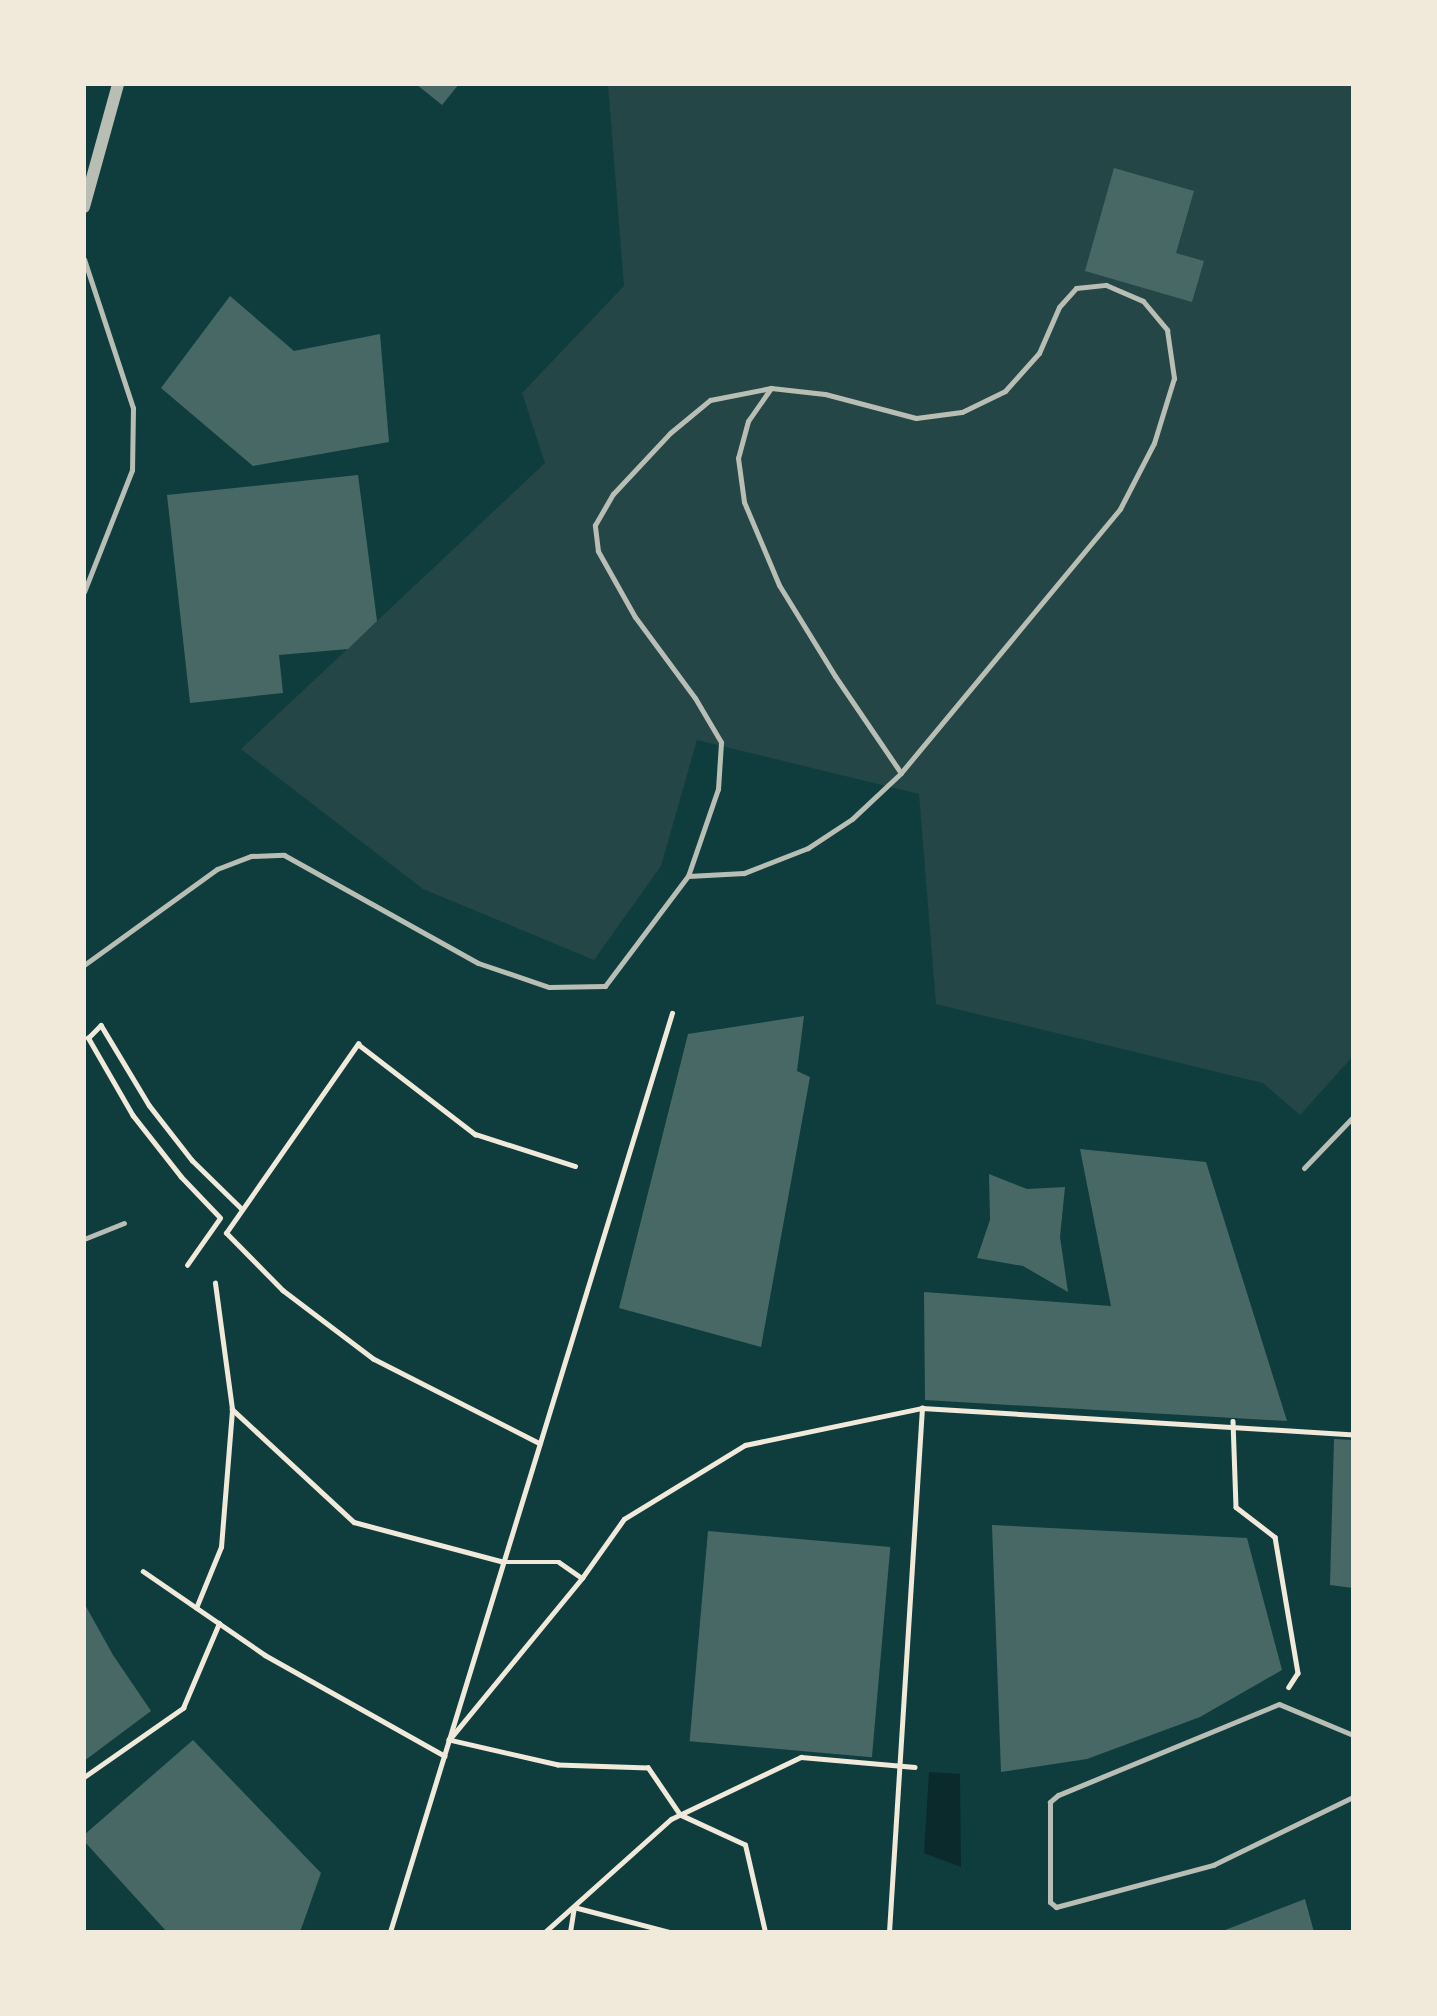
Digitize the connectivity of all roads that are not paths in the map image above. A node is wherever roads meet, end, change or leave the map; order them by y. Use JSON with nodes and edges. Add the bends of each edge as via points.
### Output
{"nodes":[{"id":1,"x":118,"y":84,"type":"edge"},
{"id":2,"x":84,"y":207,"type":"edge"},
{"id":3,"x":84,"y":259,"type":"edge"},
{"id":4,"x":771,"y":388,"type":"junction"},
{"id":5,"x":84,"y":592,"type":"edge"},
{"id":6,"x":901,"y":773,"type":"junction"},
{"id":7,"x":688,"y":876,"type":"junction"},
{"id":8,"x":84,"y":965,"type":"edge"},
{"id":9,"x":1353,"y":1116,"type":"edge"},
{"id":10,"x":1304,"y":1168,"type":"dead end"},
{"id":11,"x":124,"y":1223,"type":"dead end"},
{"id":12,"x":84,"y":1239,"type":"edge"},
{"id":13,"x":1353,"y":1735,"type":"edge"},
{"id":14,"x":1353,"y":1797,"type":"edge"}],
"edges":[{"from":1,"to":2,"type":"street"},
{"from":3,"to":5,"type":"lane","via":[[133,408],[132,470]]},
{"from":4,"to":6,"type":"lane","via":[[748,421],[738,458],[744,502],[779,585]]},
{"from":4,"to":6,"type":"lane","via":[[825,394],[916,418],[962,412],[1005,391],[1039,353],[1059,307],[1076,288],[1107,285],[1143,301],[1167,330],[1174,378],[1154,443],[1120,509]]},
{"from":4,"to":7,"type":"lane","via":[[710,400],[670,433],[621,486],[595,525],[598,551],[635,617],[695,698],[721,742],[718,789]]},
{"from":6,"to":7,"type":"lane","via":[[852,819],[808,848],[744,873]]},
{"from":7,"to":8,"type":"lane","via":[[605,986],[549,987],[478,963],[284,855],[251,856],[217,869]]},
{"from":9,"to":10,"type":"lane"},
{"from":11,"to":12,"type":"lane"},
{"from":13,"to":14,"type":"lane","via":[[1279,1704],[1058,1795],[1050,1802],[1050,1902],[1056,1907],[1213,1865]]}]}
